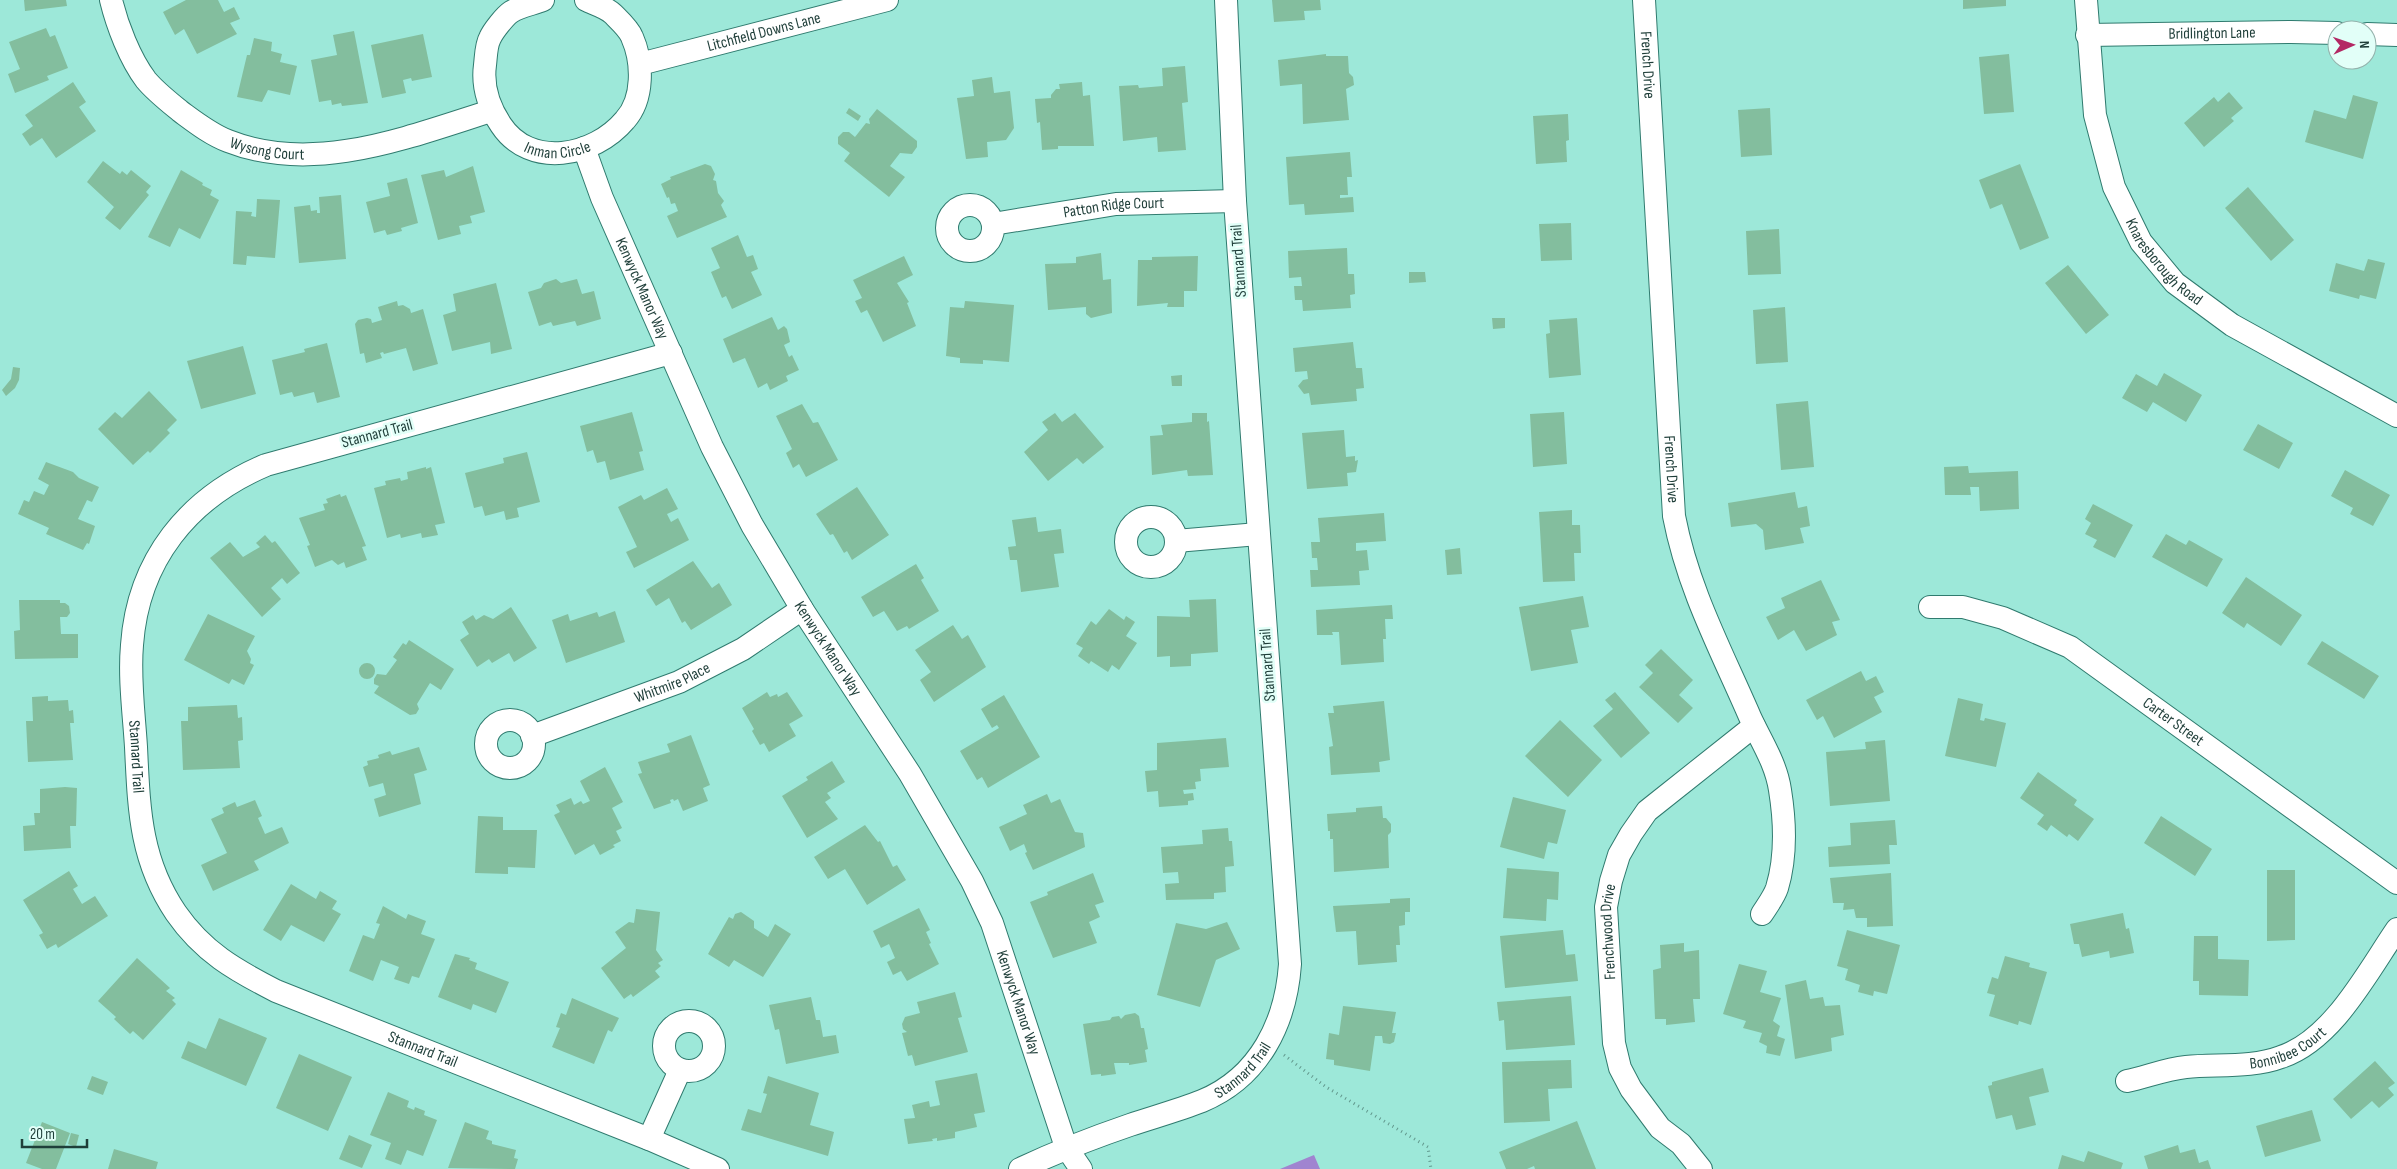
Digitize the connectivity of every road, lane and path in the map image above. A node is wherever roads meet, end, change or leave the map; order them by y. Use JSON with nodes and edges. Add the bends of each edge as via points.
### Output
{"nodes":[{"id":1,"x":111,"y":0,"type":"edge"},
{"id":2,"x":543,"y":0,"type":"edge"},
{"id":3,"x":586,"y":0,"type":"edge"},
{"id":4,"x":887,"y":0,"type":"edge"},
{"id":5,"x":1226,"y":0,"type":"edge"},
{"id":6,"x":1644,"y":0,"type":"edge"},
{"id":7,"x":2086,"y":0,"type":"edge"},
{"id":8,"x":508,"y":6,"type":"edge"},
{"id":9,"x":2327,"y":33,"type":"edge"},
{"id":10,"x":2377,"y":34,"type":"edge"},
{"id":11,"x":2087,"y":35,"type":"junction"},
{"id":12,"x":2397,"y":35,"type":"edge"},
{"id":13,"x":640,"y":64,"type":"junction"},
{"id":14,"x":491,"y":111,"type":"junction"},
{"id":15,"x":584,"y":148,"type":"junction"},
{"id":16,"x":1235,"y":201,"type":"junction"},
{"id":17,"x":994,"y":224,"type":"dead end"},
{"id":18,"x":671,"y":353,"type":"junction"},
{"id":19,"x":2397,"y":416,"type":"edge"},
{"id":20,"x":1258,"y":534,"type":"junction"},
{"id":21,"x":1176,"y":542,"type":"dead end"},
{"id":22,"x":1930,"y":607,"type":"dead end"},
{"id":23,"x":802,"y":609,"type":"junction"},
{"id":24,"x":1754,"y":726,"type":"junction"},
{"id":25,"x":532,"y":736,"type":"dead end"},
{"id":26,"x":2397,"y":883,"type":"edge"},
{"id":27,"x":1762,"y":914,"type":"dead end"},
{"id":28,"x":2397,"y":929,"type":"edge"},
{"id":29,"x":1268,"y":1043,"type":"junction"},
{"id":30,"x":680,"y":1070,"type":"dead end"},
{"id":31,"x":2127,"y":1082,"type":"dead end"},
{"id":32,"x":649,"y":1139,"type":"junction"},
{"id":33,"x":1066,"y":1147,"type":"junction"},
{"id":34,"x":718,"y":1169,"type":"edge"},
{"id":35,"x":1020,"y":1169,"type":"edge"},
{"id":36,"x":1081,"y":1169,"type":"edge"},
{"id":37,"x":1431,"y":1169,"type":"edge"},
{"id":38,"x":1701,"y":1169,"type":"edge"}],
"edges":[{"from":1,"to":14,"type":"street","name":"Wysong Court","via":[[116,21],[146,80],[202,128],[228,141],[286,153],[352,151]]},
{"from":2,"to":8,"type":"street","name":"Inman Circle"},
{"from":3,"to":13,"type":"street","name":"Inman Circle","via":[[612,12],[632,36]]},
{"from":4,"to":13,"type":"street","name":"Litchfield Downs Lane"},
{"from":5,"to":16,"type":"street","name":"Stannard Trail"},
{"from":6,"to":24,"type":"street","name":"French Drive","via":[[1674,516],[1689,577]]},
{"from":7,"to":11,"type":"street","name":"Knaresborough Road"},
{"from":8,"to":14,"type":"street","name":"Inman Circle","via":[[490,39],[484,66],[484,85]]},
{"from":9,"to":11,"type":"street","name":"Bridlington Lane"},
{"from":10,"to":12,"type":"street"},
{"from":11,"to":19,"type":"street","name":"Knaresborough Road","via":[[2095,114],[2114,187],[2141,242],[2175,283],[2232,324]]},
{"from":13,"to":15,"type":"street","name":"Inman Circle","via":[[638,93],[626,120],[604,139]]},
{"from":14,"to":15,"type":"street","name":"Inman Circle","via":[[508,136],[534,151],[563,154]]},
{"from":15,"to":18,"type":"street","name":"Kenwyck Manor Way","via":[[602,198]]},
{"from":16,"to":17,"type":"street","name":"Patton Ridge Court","via":[[1116,204]]},
{"from":16,"to":20,"type":"street","name":"Stannard Trail"},
{"from":18,"to":23,"type":"street","name":"Kenwyck Manor Way","via":[[727,478]]},
{"from":18,"to":32,"type":"street","name":"Stannard Trail","via":[[266,465],[241,475],[198,506],[164,546],[143,586],[132,645],[140,820],[146,852],[175,912],[196,939],[220,960],[276,991]]},
{"from":20,"to":21,"type":"street"},
{"from":20,"to":29,"type":"street","name":"Stannard Trail","via":[[1290,964],[1281,1016]]},
{"from":22,"to":26,"type":"street","name":"Carter Street","via":[[1963,607],[2003,618],[2070,647]]},
{"from":23,"to":25,"type":"street","name":"Whitmire Place","via":[[743,649],[679,682]]},
{"from":23,"to":33,"type":"street","name":"Kenwyck Manor Way","via":[[905,766],[972,881],[992,923]]},
{"from":24,"to":27,"type":"street","name":"French Drive","via":[[1770,756],[1780,790],[1783,824],[1776,890]]},
{"from":24,"to":38,"type":"street","name":"Frenchwood Drive","via":[[1647,811],[1619,855],[1606,907],[1614,1043],[1620,1068],[1660,1128],[1681,1144]]},
{"from":28,"to":31,"type":"street","name":"Bonnibee Court","via":[[2330,1024],[2303,1046],[2282,1057],[2184,1067]]},
{"from":29,"to":33,"type":"street","name":"Stannard Trail","via":[[1250,1067],[1204,1100]]},
{"from":29,"to":37,"type":"path","via":[[1326,1087],[1428,1147]]},
{"from":30,"to":32,"type":"street"},
{"from":32,"to":34,"type":"street","name":"Stannard Trail"},
{"from":33,"to":35,"type":"street","name":"Stannard Trail"},
{"from":33,"to":36,"type":"street","name":"Kenwyck Manor Way"}]}
